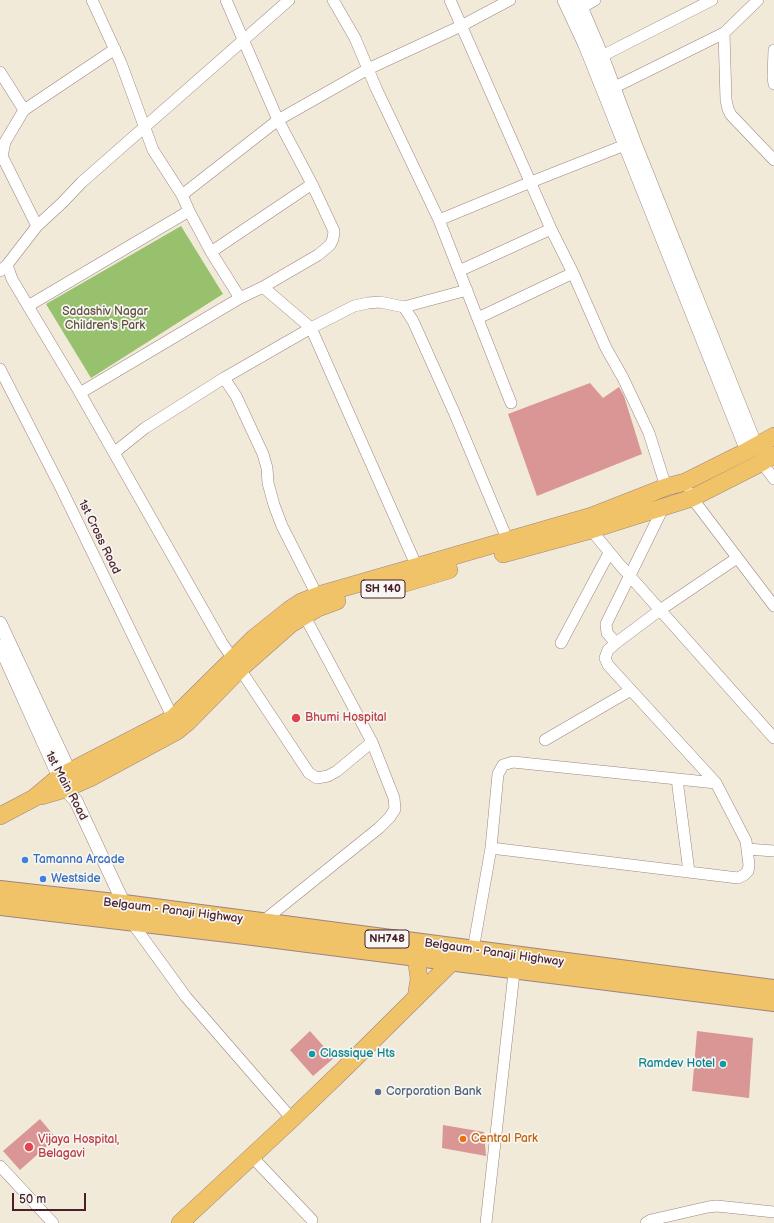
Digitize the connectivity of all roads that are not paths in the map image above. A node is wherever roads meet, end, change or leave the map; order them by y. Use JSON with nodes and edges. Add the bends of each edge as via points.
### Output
{"nodes":[{"id":1,"x":92,"y":0,"type":"edge"},
{"id":2,"x":226,"y":0,"type":"edge"},
{"id":3,"x":289,"y":0,"type":"edge"},
{"id":4,"x":333,"y":0,"type":"edge"},
{"id":5,"x":450,"y":0,"type":"edge"},
{"id":6,"x":510,"y":0,"type":"edge"},
{"id":7,"x":564,"y":0,"type":"edge"},
{"id":8,"x":595,"y":0,"type":"edge"},
{"id":9,"x":712,"y":0,"type":"edge"},
{"id":10,"x":758,"y":0,"type":"edge"},
{"id":11,"x":579,"y":4,"type":"edge"},
{"id":12,"x":461,"y":26,"type":"junction"},
{"id":13,"x":724,"y":33,"type":"junction"},
{"id":14,"x":244,"y":40,"type":"junction"},
{"id":15,"x":115,"y":49,"type":"junction"},
{"id":16,"x":774,"y":50,"type":"edge"},
{"id":17,"x":602,"y":56,"type":"junction"},
{"id":18,"x":368,"y":69,"type":"junction"},
{"id":19,"x":0,"y":72,"type":"edge"},
{"id":20,"x":774,"y":84,"type":"edge"},
{"id":21,"x":609,"y":90,"type":"junction"},
{"id":22,"x":24,"y":110,"type":"junction"},
{"id":23,"x":278,"y":120,"type":"junction"},
{"id":24,"x":144,"y":128,"type":"junction"},
{"id":25,"x":625,"y":145,"type":"junction"},
{"id":26,"x":1,"y":157,"type":"edge"},
{"id":27,"x":774,"y":160,"type":"edge"},
{"id":28,"x":531,"y":182,"type":"junction"},
{"id":29,"x":312,"y":184,"type":"junction"},
{"id":30,"x":182,"y":195,"type":"junction"},
{"id":31,"x":189,"y":212,"type":"junction"},
{"id":32,"x":439,"y":220,"type":"junction"},
{"id":33,"x":37,"y":226,"type":"junction"},
{"id":34,"x":551,"y":230,"type":"junction"},
{"id":35,"x":211,"y":252,"type":"junction"},
{"id":36,"x":3,"y":268,"type":"edge"},
{"id":37,"x":459,"y":271,"type":"junction"},
{"id":38,"x":574,"y":273,"type":"junction"},
{"id":39,"x":263,"y":287,"type":"junction"},
{"id":40,"x":467,"y":290,"type":"junction"},
{"id":41,"x":240,"y":298,"type":"junction"},
{"id":42,"x":28,"y":306,"type":"junction"},
{"id":43,"x":404,"y":307,"type":"junction"},
{"id":44,"x":478,"y":318,"type":"junction"},
{"id":45,"x":311,"y":328,"type":"junction"},
{"id":46,"x":0,"y":369,"type":"edge"},
{"id":47,"x":224,"y":378,"type":"junction"},
{"id":48,"x":80,"y":393,"type":"junction"},
{"id":49,"x":511,"y":403,"type":"dead end"},
{"id":50,"x":774,"y":436,"type":"edge"},
{"id":51,"x":751,"y":449,"type":"junction"},
{"id":52,"x":115,"y":452,"type":"junction"},
{"id":53,"x":768,"y":459,"type":"edge"},
{"id":54,"x":774,"y":479,"type":"edge"},
{"id":55,"x":685,"y":482,"type":"junction"},
{"id":56,"x":666,"y":487,"type":"junction"},
{"id":57,"x":692,"y":498,"type":"junction"},
{"id":58,"x":664,"y":506,"type":"junction"},
{"id":59,"x":591,"y":530,"type":"junction"},
{"id":60,"x":508,"y":541,"type":"junction"},
{"id":61,"x":609,"y":553,"type":"junction"},
{"id":62,"x":737,"y":558,"type":"junction"},
{"id":63,"x":417,"y":567,"type":"junction"},
{"id":64,"x":630,"y":576,"type":"junction"},
{"id":65,"x":320,"y":601,"type":"junction"},
{"id":66,"x":774,"y":606,"type":"edge"},
{"id":67,"x":660,"y":610,"type":"junction"},
{"id":68,"x":304,"y":615,"type":"junction"},
{"id":69,"x":0,"y":623,"type":"edge"},
{"id":70,"x":561,"y":643,"type":"dead end"},
{"id":71,"x":616,"y":643,"type":"junction"},
{"id":72,"x":0,"y":646,"type":"edge"},
{"id":73,"x":237,"y":664,"type":"junction"},
{"id":74,"x":631,"y":690,"type":"junction"},
{"id":75,"x":173,"y":718,"type":"junction"},
{"id":76,"x":774,"y":738,"type":"edge"},
{"id":77,"x":545,"y":740,"type":"dead end"},
{"id":78,"x":372,"y":742,"type":"junction"},
{"id":79,"x":677,"y":779,"type":"junction"},
{"id":80,"x":716,"y":783,"type":"junction"},
{"id":81,"x":69,"y":785,"type":"junction"},
{"id":82,"x":0,"y":816,"type":"edge"},
{"id":83,"x":490,"y":848,"type":"junction"},
{"id":84,"x":747,"y":849,"type":"junction"},
{"id":85,"x":774,"y":851,"type":"edge"},
{"id":86,"x":689,"y":872,"type":"junction"},
{"id":87,"x":0,"y":890,"type":"edge"},
{"id":88,"x":0,"y":906,"type":"edge"},
{"id":89,"x":127,"y":912,"type":"junction"},
{"id":90,"x":262,"y":922,"type":"junction"},
{"id":91,"x":463,"y":956,"type":"junction"},
{"id":92,"x":416,"y":957,"type":"junction"},
{"id":93,"x":515,"y":963,"type":"junction"},
{"id":94,"x":774,"y":989,"type":"edge"},
{"id":95,"x":416,"y":998,"type":"junction"},
{"id":96,"x":774,"y":1002,"type":"edge"},
{"id":97,"x":292,"y":1119,"type":"junction"},
{"id":98,"x":257,"y":1162,"type":"junction"},
{"id":99,"x":0,"y":1166,"type":"edge"},
{"id":100,"x":774,"y":1212,"type":"edge"},
{"id":101,"x":312,"y":1220,"type":"dead end"},
{"id":102,"x":53,"y":1223,"type":"edge"},
{"id":103,"x":180,"y":1223,"type":"edge"},
{"id":104,"x":193,"y":1223,"type":"edge"},
{"id":105,"x":486,"y":1223,"type":"edge"},
{"id":106,"x":646,"y":1223,"type":"edge"}],
"edges":[{"from":1,"to":15,"type":"street"},
{"from":2,"to":14,"type":"street"},
{"from":3,"to":14,"type":"street"},
{"from":4,"to":18,"type":"street","via":[[355,38]]},
{"from":5,"to":12,"type":"street"},
{"from":6,"to":12,"type":"street"},
{"from":7,"to":21,"type":"street"},
{"from":8,"to":11,"type":"street"},
{"from":9,"to":17,"type":"street"},
{"from":10,"to":13,"type":"street"},
{"from":11,"to":17,"type":"street"},
{"from":12,"to":18,"type":"street"},
{"from":12,"to":28,"type":"street"},
{"from":13,"to":21,"type":"street"},
{"from":13,"to":27,"type":"street","via":[[726,100],[730,115]]},
{"from":14,"to":23,"type":"street"},
{"from":14,"to":24,"type":"street"},
{"from":15,"to":22,"type":"street"},
{"from":15,"to":24,"type":"street"},
{"from":16,"to":20,"type":"street"},
{"from":17,"to":21,"type":"street"},
{"from":18,"to":23,"type":"street"},
{"from":18,"to":32,"type":"street"},
{"from":19,"to":22,"type":"street"},
{"from":21,"to":25,"type":"street"},
{"from":21,"to":51,"type":"street","via":[[634,141]]},
{"from":22,"to":26,"type":"street","via":[[5,142]]},
{"from":23,"to":29,"type":"street"},
{"from":23,"to":30,"type":"street"},
{"from":24,"to":30,"type":"street","via":[[153,150]]},
{"from":24,"to":33,"type":"street","via":[[82,182]]},
{"from":25,"to":28,"type":"street"},
{"from":25,"to":51,"type":"street"},
{"from":26,"to":33,"type":"street"},
{"from":28,"to":32,"type":"street"},
{"from":28,"to":34,"type":"street"},
{"from":29,"to":35,"type":"street"},
{"from":29,"to":39,"type":"street","via":[[334,231],[333,239],[318,255]]},
{"from":30,"to":31,"type":"street"},
{"from":31,"to":35,"type":"street"},
{"from":31,"to":42,"type":"street"},
{"from":32,"to":37,"type":"street"},
{"from":33,"to":36,"type":"street"},
{"from":34,"to":37,"type":"street"},
{"from":34,"to":38,"type":"street"},
{"from":35,"to":41,"type":"street"},
{"from":36,"to":42,"type":"street"},
{"from":37,"to":40,"type":"street"},
{"from":38,"to":44,"type":"street"},
{"from":38,"to":56,"type":"street","via":[[606,348],[649,433]]},
{"from":39,"to":41,"type":"street"},
{"from":39,"to":45,"type":"street"},
{"from":40,"to":43,"type":"street"},
{"from":40,"to":44,"type":"street"},
{"from":41,"to":48,"type":"street"},
{"from":42,"to":48,"type":"street"},
{"from":43,"to":45,"type":"street","via":[[380,302],[354,306]]},
{"from":43,"to":60,"type":"street","via":[[413,320],[448,398]]},
{"from":44,"to":49,"type":"street"},
{"from":45,"to":47,"type":"street"},
{"from":45,"to":63,"type":"street"},
{"from":46,"to":75,"type":"street","name":"1st Cross Road"},
{"from":47,"to":52,"type":"street","via":[[145,428]]},
{"from":47,"to":65,"type":"street","via":[[236,396],[263,454],[268,483],[282,526]]},
{"from":48,"to":52,"type":"street"},
{"from":50,"to":51,"type":"main road","number":"SH 140"},
{"from":51,"to":53,"type":"street"},
{"from":51,"to":55,"type":"main road","number":"SH 140"},
{"from":52,"to":73,"type":"street","via":[[218,636]]},
{"from":53,"to":54,"type":"street"},
{"from":53,"to":57,"type":"main road","number":"SH 140"},
{"from":55,"to":56,"type":"main road","number":"SH 140"},
{"from":55,"to":57,"type":"street"},
{"from":56,"to":60,"type":"main road","number":"SH 140","via":[[592,516]]},
{"from":57,"to":58,"type":"main road","number":"SH 140"},
{"from":57,"to":62,"type":"street"},
{"from":58,"to":59,"type":"main road","number":"SH 140"},
{"from":58,"to":64,"type":"street"},
{"from":59,"to":61,"type":"street"},
{"from":59,"to":65,"type":"main road","number":"SH 140"},
{"from":60,"to":63,"type":"main road","number":"SH 140"},
{"from":61,"to":64,"type":"street"},
{"from":61,"to":70,"type":"street"},
{"from":62,"to":66,"type":"street"},
{"from":62,"to":67,"type":"street"},
{"from":63,"to":65,"type":"main road","number":"SH 140"},
{"from":64,"to":67,"type":"street"},
{"from":64,"to":71,"type":"street","via":[[606,624],[607,633]]},
{"from":65,"to":68,"type":"main road","number":"SH 140"},
{"from":65,"to":73,"type":"main road","number":"SH 140","via":[[301,602],[289,610],[254,638]]},
{"from":67,"to":71,"type":"street"},
{"from":67,"to":76,"type":"street"},
{"from":68,"to":73,"type":"main road","number":"SH 140"},
{"from":68,"to":78,"type":"street"},
{"from":69,"to":81,"type":"street"},
{"from":71,"to":74,"type":"street","via":[[608,650],[605,658],[608,665]]},
{"from":72,"to":81,"type":"street","name":"1st Main Road"},
{"from":73,"to":75,"type":"main road","number":"SH 140"},
{"from":73,"to":78,"type":"street","via":[[309,773],[317,778],[337,771]]},
{"from":73,"to":81,"type":"main road","number":"SH 140","via":[[188,722],[177,731],[90,778]]},
{"from":74,"to":77,"type":"street"},
{"from":74,"to":80,"type":"street"},
{"from":75,"to":81,"type":"main road","number":"SH 140"},
{"from":78,"to":90,"type":"street","via":[[394,798],[395,809],[379,828]]},
{"from":79,"to":80,"type":"street"},
{"from":79,"to":83,"type":"street","via":[[513,762],[503,765],[498,774]]},
{"from":79,"to":86,"type":"street"},
{"from":80,"to":84,"type":"street","via":[[746,841]]},
{"from":81,"to":82,"type":"main road","number":"SH 140","via":[[34,798]]},
{"from":81,"to":89,"type":"street","name":"1st Main Road"},
{"from":83,"to":86,"type":"street"},
{"from":83,"to":91,"type":"street"},
{"from":84,"to":85,"type":"street"},
{"from":84,"to":86,"type":"street","via":[[749,864],[748,872],[744,876],[738,878]]},
{"from":87,"to":89,"type":"highway","name":"Belgaum - Panaji Highway","number":"NH748"},
{"from":88,"to":89,"type":"highway","name":"Belgaum - Panaji Highway","number":"NH748"},
{"from":89,"to":90,"type":"highway","name":"Belgaum - Panaji Highway","number":"NH748"},
{"from":89,"to":92,"type":"highway","name":"Belgaum - Panaji Highway","number":"NH748"},
{"from":89,"to":97,"type":"street","via":[[186,997]]},
{"from":90,"to":91,"type":"highway","name":"Belgaum - Panaji Highway","number":"NH748"},
{"from":91,"to":92,"type":"highway","name":"Belgaum - Panaji Highway","number":"NH748"},
{"from":91,"to":93,"type":"highway","name":"Belgaum - Panaji Highway","number":"NH748"},
{"from":91,"to":95,"type":"main road"},
{"from":91,"to":98,"type":"main road","via":[[336,1088]]},
{"from":92,"to":95,"type":"main road","via":[[419,979]]},
{"from":93,"to":94,"type":"highway","name":"Belgaum - Panaji Highway","number":"NH748"},
{"from":93,"to":96,"type":"highway","name":"Belgaum - Panaji Highway","number":"NH748"},
{"from":93,"to":105,"type":"street"},
{"from":95,"to":97,"type":"main road"},
{"from":97,"to":103,"type":"main road"},
{"from":98,"to":101,"type":"street"},
{"from":98,"to":104,"type":"main road"},
{"from":99,"to":102,"type":"street"},
{"from":100,"to":106,"type":"street","via":[[717,1206]]}]}
